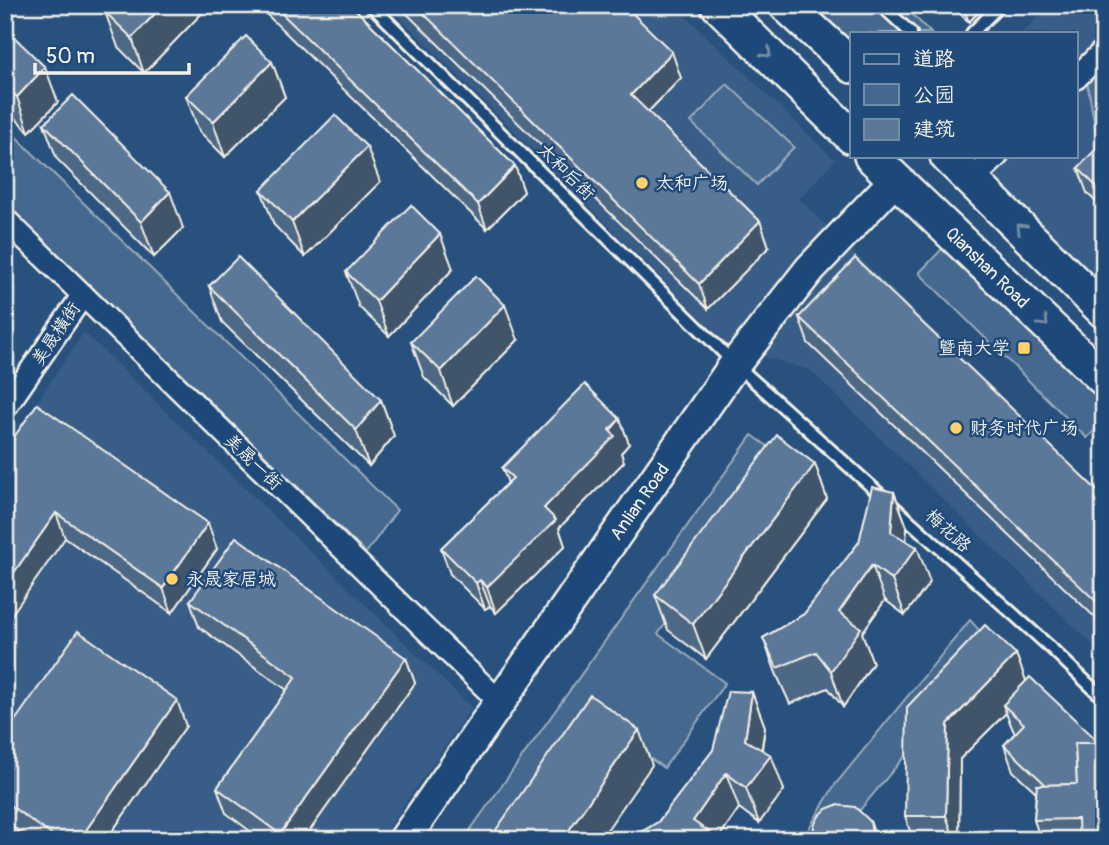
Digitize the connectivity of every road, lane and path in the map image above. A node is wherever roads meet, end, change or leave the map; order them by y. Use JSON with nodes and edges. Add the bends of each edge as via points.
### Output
{"nodes":[{"id":1,"x":372,"y":5,"type":"edge"},
{"id":2,"x":718,"y":5,"type":"edge"},
{"id":3,"x":786,"y":5,"type":"edge"},
{"id":4,"x":881,"y":5,"type":"edge"},
{"id":5,"x":1000,"y":5,"type":"edge"},
{"id":6,"x":910,"y":32,"type":"edge"},
{"id":7,"x":973,"y":32,"type":"edge"},
{"id":8,"x":1104,"y":50,"type":"edge"},
{"id":9,"x":850,"y":64,"type":"edge"},
{"id":10,"x":1078,"y":76,"type":"edge"},
{"id":11,"x":850,"y":135,"type":"edge"},
{"id":12,"x":873,"y":158,"type":"edge"},
{"id":13,"x":949,"y":158,"type":"edge"},
{"id":14,"x":995,"y":158,"type":"edge"},
{"id":15,"x":895,"y":180,"type":"junction"},
{"id":16,"x":972,"y":180,"type":"junction"},
{"id":17,"x":5,"y":219,"type":"edge"},
{"id":18,"x":83,"y":295,"type":"junction"},
{"id":19,"x":1104,"y":311,"type":"edge"},
{"id":20,"x":735,"y":364,"type":"junction"},
{"id":21,"x":1104,"y":379,"type":"edge"},
{"id":22,"x":5,"y":408,"type":"edge"},
{"id":23,"x":1104,"y":699,"type":"edge"},
{"id":24,"x":501,"y":703,"type":"junction"},
{"id":25,"x":404,"y":840,"type":"edge"}],
"edges":[{"from":1,"to":20,"type":"lane","name":"太和后街"},
{"from":2,"to":11,"type":"main road","one_way":true},
{"from":3,"to":9,"type":"main road"},
{"from":4,"to":6,"type":"lane"},
{"from":5,"to":7,"type":"lane"},
{"from":8,"to":10,"type":"street"},
{"from":12,"to":15,"type":"main road","name":"Qianshan Road"},
{"from":13,"to":16,"type":"main road"},
{"from":14,"to":16,"type":"street"},
{"from":15,"to":20,"type":"street","name":"Anlian Road","via":[[810,269]]},
{"from":15,"to":21,"type":"main road","name":"Qianshan Road","one_way":true},
{"from":19,"to":16,"type":"main road","one_way":true},
{"from":17,"to":18,"type":"street","name":"美晟一街"},
{"from":18,"to":22,"type":"street","name":"美晟橫街"},
{"from":18,"to":24,"type":"street","name":"美晟一街"},
{"from":20,"to":23,"type":"lane","name":"梅花路"},
{"from":20,"to":24,"type":"street","name":"Anlian Road"},
{"from":24,"to":25,"type":"street","name":"Anlian Road"}]}
